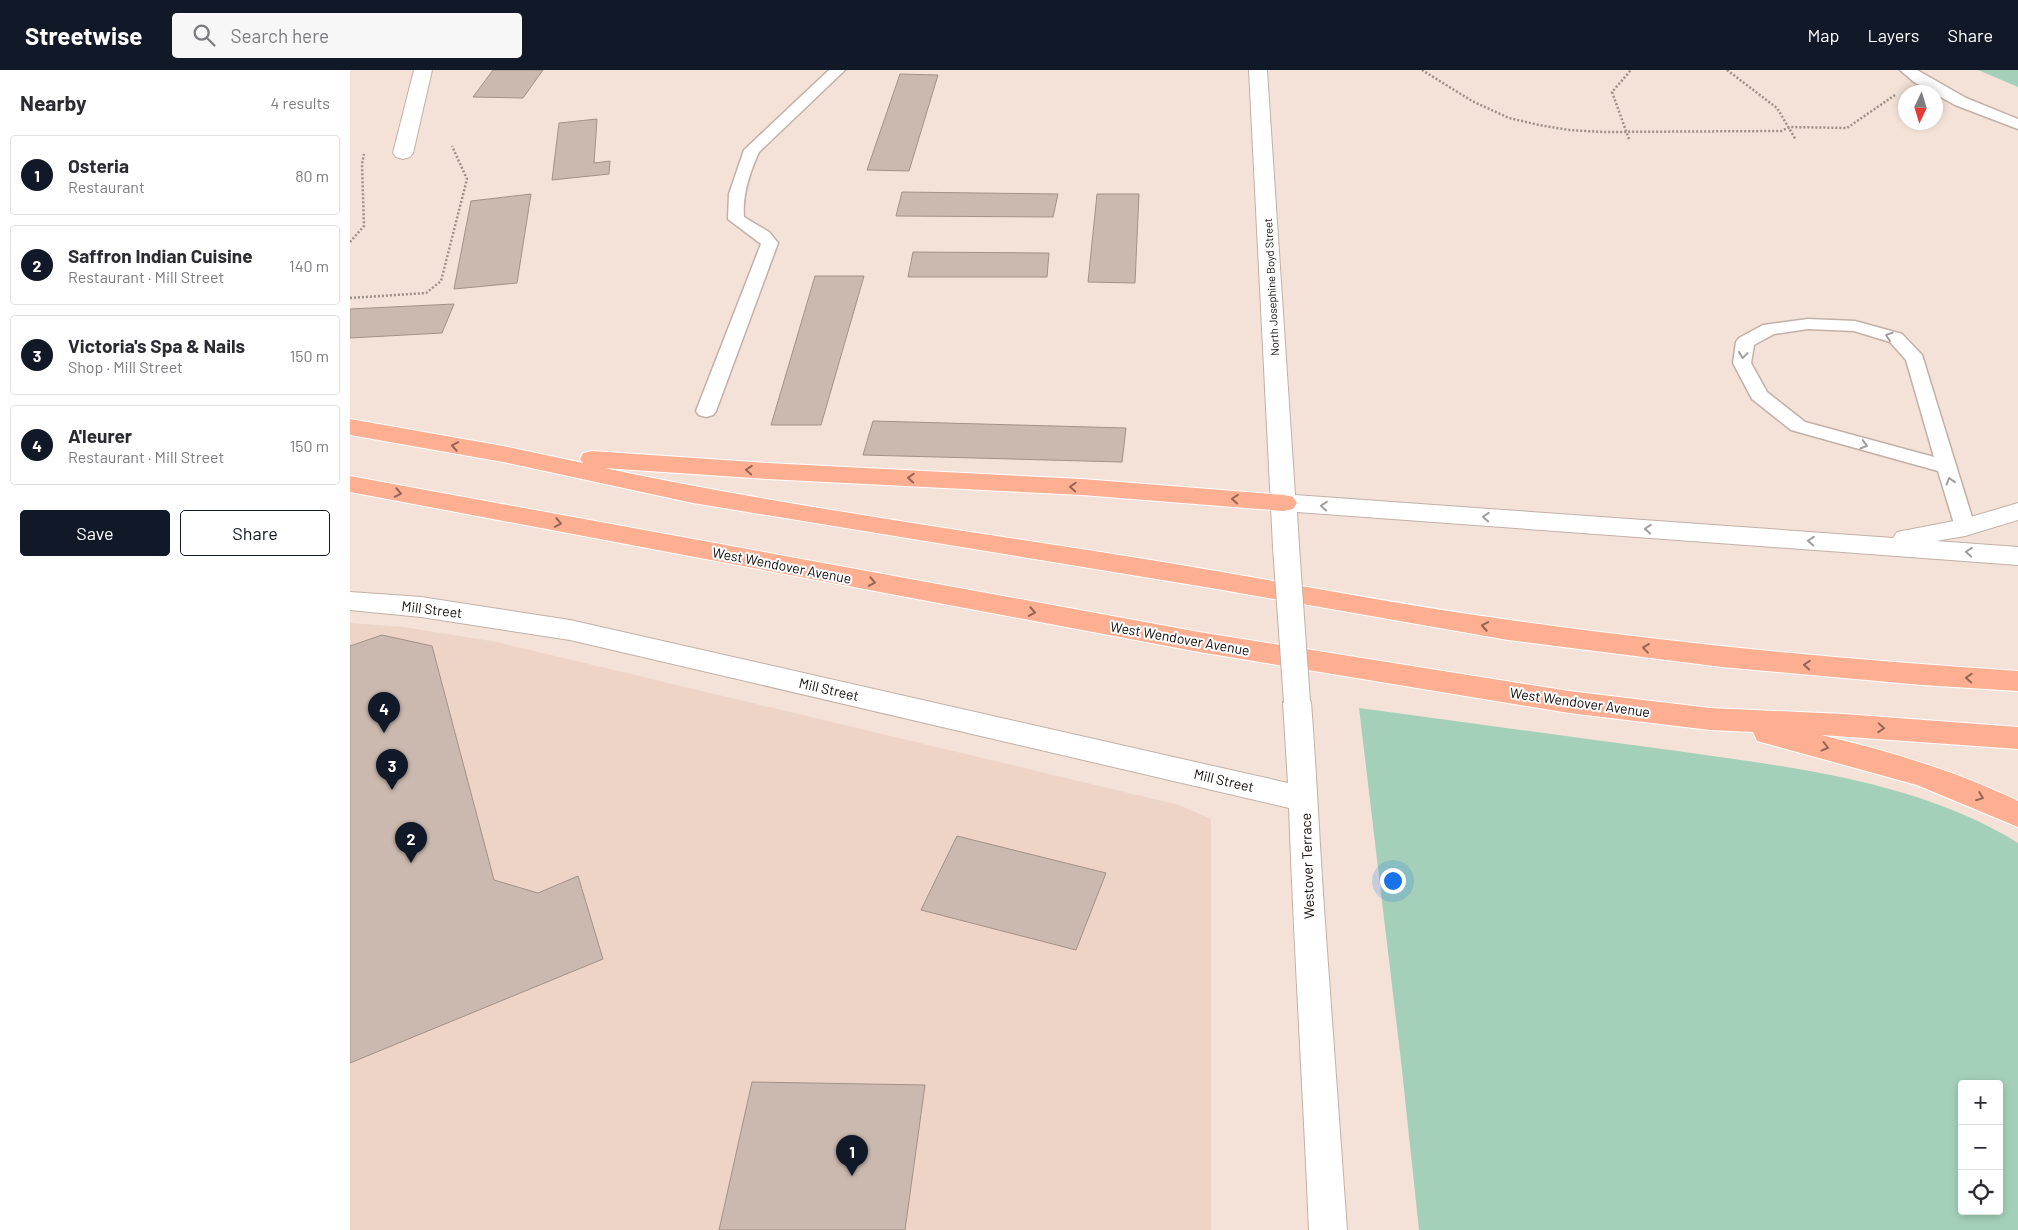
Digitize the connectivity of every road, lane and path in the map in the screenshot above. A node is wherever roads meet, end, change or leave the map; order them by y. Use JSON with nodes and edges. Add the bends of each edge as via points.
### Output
{"nodes":[{"id":1,"x":424,"y":70,"type":"edge"},
{"id":2,"x":838,"y":70,"type":"edge"},
{"id":3,"x":1258,"y":70,"type":"edge"},
{"id":4,"x":1422,"y":70,"type":"edge"},
{"id":5,"x":1631,"y":70,"type":"edge"},
{"id":6,"x":1727,"y":70,"type":"edge"},
{"id":7,"x":1907,"y":70,"type":"edge"},
{"id":8,"x":1896,"y":94,"type":"dead end"},
{"id":9,"x":2018,"y":124,"type":"edge"},
{"id":10,"x":1790,"y":127,"type":"junction"},
{"id":11,"x":1626,"y":132,"type":"junction"},
{"id":12,"x":1629,"y":139,"type":"dead end"},
{"id":13,"x":1796,"y":140,"type":"dead end"},
{"id":14,"x":452,"y":146,"type":"dead end"},
{"id":15,"x":403,"y":153,"type":"dead end"},
{"id":16,"x":364,"y":154,"type":"dead end"},
{"id":17,"x":350,"y":242,"type":"edge"},
{"id":18,"x":350,"y":298,"type":"edge"},
{"id":19,"x":706,"y":411,"type":"dead end"},
{"id":20,"x":350,"y":427,"type":"edge"},
{"id":21,"x":503,"y":454,"type":"junction"},
{"id":22,"x":1945,"y":466,"type":"junction"},
{"id":23,"x":350,"y":484,"type":"edge"},
{"id":24,"x":1284,"y":503,"type":"junction"},
{"id":25,"x":2018,"y":510,"type":"edge"},
{"id":26,"x":1965,"y":527,"type":"junction"},
{"id":27,"x":1859,"y":544,"type":"junction"},
{"id":28,"x":2018,"y":556,"type":"edge"},
{"id":29,"x":350,"y":601,"type":"edge"},
{"id":30,"x":2018,"y":680,"type":"edge"},
{"id":31,"x":1710,"y":719,"type":"junction"},
{"id":32,"x":2018,"y":738,"type":"edge"},
{"id":33,"x":1304,"y":799,"type":"junction"},
{"id":34,"x":2018,"y":816,"type":"edge"},
{"id":35,"x":1328,"y":1230,"type":"edge"}],
"edges":[{"from":1,"to":15,"type":"main road"},
{"from":2,"to":19,"type":"lane","via":[[752,150],[747,161],[734,210],[736,219],[770,243]]},
{"from":3,"to":24,"type":"main road","name":"North Josephine Boyd Street"},
{"from":4,"to":11,"type":"path","via":[[1472,101],[1510,118],[1569,130]]},
{"from":5,"to":11,"type":"path","via":[[1612,92]]},
{"from":6,"to":10,"type":"path","via":[[1777,108]]},
{"from":7,"to":9,"type":"lane","via":[[1982,112]]},
{"from":8,"to":10,"type":"path","via":[[1847,128]]},
{"from":10,"to":11,"type":"path","via":[[1781,130]]},
{"from":10,"to":13,"type":"path"},
{"from":11,"to":12,"type":"path"},
{"from":14,"to":18,"type":"path","via":[[467,179],[441,281],[426,293]]},
{"from":16,"to":17,"type":"path","via":[[364,226]]},
{"from":21,"to":20,"type":"highway","one_way":true},
{"from":24,"to":21,"type":"highway","one_way":true,"via":[[1082,487]]},
{"from":30,"to":21,"type":"highway","one_way":true,"via":[[1722,657],[1508,630],[693,495]]},
{"from":22,"to":22,"type":"lane","one_way":true,"via":[[1915,359],[1896,338],[1855,326],[1808,324],[1769,329],[1745,342],[1742,363],[1759,395],[1798,426]]},
{"from":26,"to":22,"type":"lane","one_way":true},
{"from":23,"to":31,"type":"highway","name":"West Wendover Avenue","one_way":true,"via":[[1199,642],[1569,702]]},
{"from":27,"to":24,"type":"main road","one_way":true},
{"from":24,"to":33,"type":"main road","name":"Westover Terrace","bridge":true},
{"from":25,"to":26,"type":"main road"},
{"from":26,"to":27,"type":"main road"},
{"from":28,"to":27,"type":"main road","one_way":true},
{"from":29,"to":33,"type":"main road","name":"Mill Street","via":[[421,606],[570,630]]},
{"from":31,"to":32,"type":"highway","name":"West Wendover Avenue","one_way":true},
{"from":31,"to":34,"type":"highway","one_way":true,"via":[[1899,766],[1991,801]]},
{"from":33,"to":35,"type":"main road","name":"Westover Terrace"}]}
